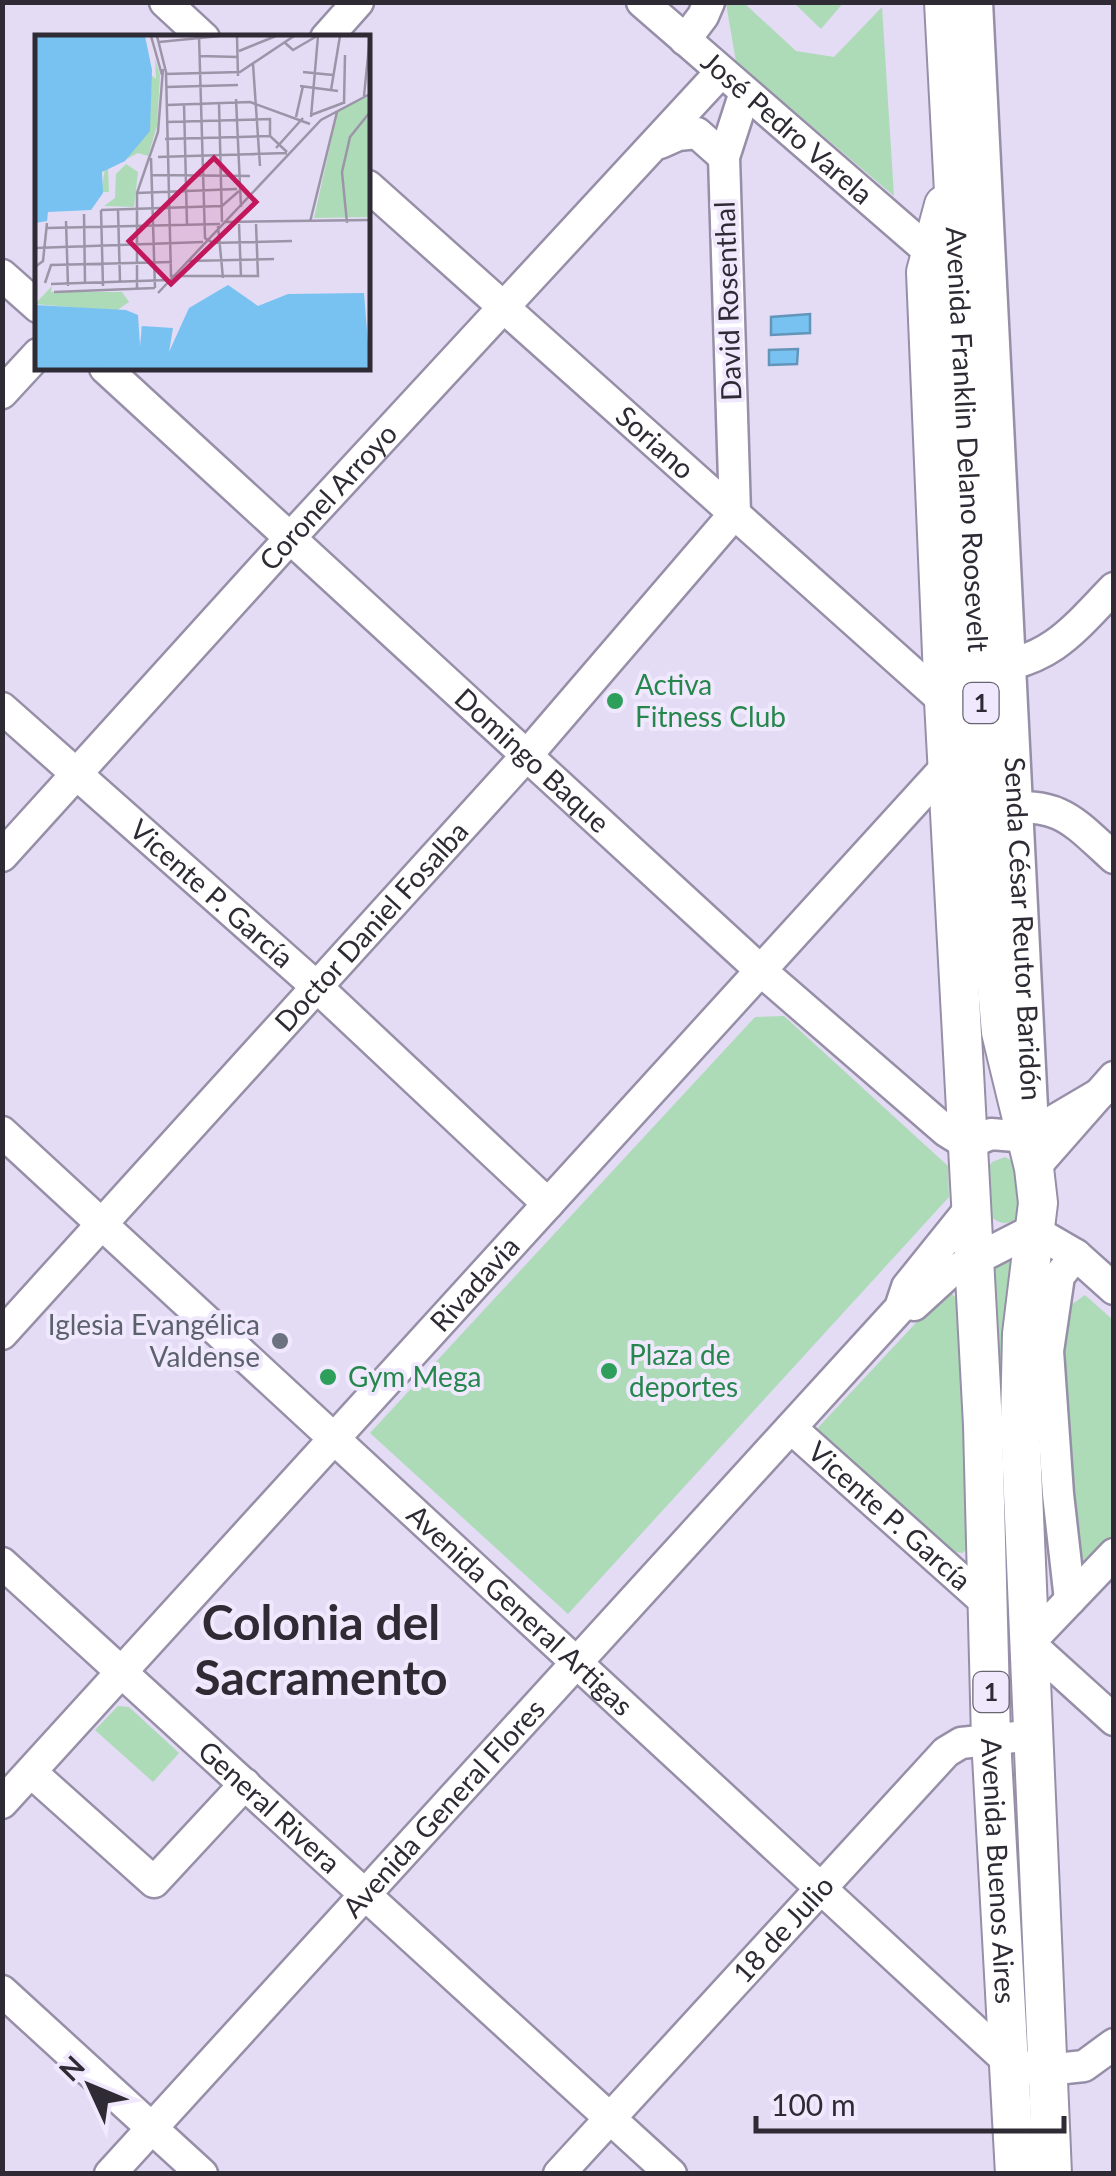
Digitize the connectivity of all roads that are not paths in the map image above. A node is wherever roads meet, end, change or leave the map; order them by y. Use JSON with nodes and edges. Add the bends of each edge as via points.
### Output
{"nodes":[{"id":1,"x":166,"y":2,"type":"edge"},
{"id":2,"x":358,"y":2,"type":"edge"},
{"id":3,"x":642,"y":2,"type":"edge"},
{"id":4,"x":709,"y":2,"type":"edge"},
{"id":5,"x":944,"y":2,"type":"edge"},
{"id":6,"x":976,"y":2,"type":"edge"},
{"id":7,"x":201,"y":35,"type":"edge"},
{"id":8,"x":329,"y":35,"type":"edge"},
{"id":9,"x":685,"y":40,"type":"junction"},
{"id":10,"x":722,"y":72,"type":"junction"},
{"id":11,"x":746,"y":92,"type":"junction"},
{"id":12,"x":660,"y":143,"type":"junction"},
{"id":13,"x":724,"y":157,"type":"junction"},
{"id":14,"x":370,"y":188,"type":"edge"},
{"id":15,"x":951,"y":268,"type":"junction"},
{"id":16,"x":2,"y":275,"type":"edge"},
{"id":17,"x":35,"y":303,"type":"edge"},
{"id":18,"x":504,"y":310,"type":"junction"},
{"id":19,"x":35,"y":357,"type":"edge"},
{"id":20,"x":106,"y":370,"type":"edge"},
{"id":21,"x":2,"y":392,"type":"edge"},
{"id":22,"x":735,"y":513,"type":"junction"},
{"id":23,"x":291,"y":538,"type":"junction"},
{"id":24,"x":1114,"y":588,"type":"edge"},
{"id":25,"x":978,"y":662,"type":"junction"},
{"id":26,"x":944,"y":702,"type":"junction"},
{"id":27,"x":2,"y":708,"type":"edge"},
{"id":28,"x":528,"y":754,"type":"junction"},
{"id":29,"x":947,"y":766,"type":"junction"},
{"id":30,"x":76,"y":774,"type":"junction"},
{"id":31,"x":984,"y":809,"type":"junction"},
{"id":32,"x":2,"y":856,"type":"edge"},
{"id":33,"x":1114,"y":858,"type":"edge"},
{"id":34,"x":759,"y":969,"type":"junction"},
{"id":35,"x":318,"y":988,"type":"junction"},
{"id":36,"x":1106,"y":1085,"type":"edge"},
{"id":37,"x":2,"y":1132,"type":"edge"},
{"id":38,"x":967,"y":1144,"type":"junction"},
{"id":39,"x":1031,"y":1146,"type":"junction"},
{"id":40,"x":548,"y":1204,"type":"junction"},
{"id":41,"x":969,"y":1210,"type":"junction"},
{"id":42,"x":104,"y":1223,"type":"junction"},
{"id":43,"x":1033,"y":1230,"type":"junction"},
{"id":44,"x":1076,"y":1256,"type":"junction"},
{"id":45,"x":972,"y":1259,"type":"junction"},
{"id":46,"x":1114,"y":1288,"type":"edge"},
{"id":47,"x":900,"y":1308,"type":"junction"},
{"id":48,"x":2,"y":1334,"type":"edge"},
{"id":49,"x":791,"y":1428,"type":"junction"},
{"id":50,"x":336,"y":1437,"type":"junction"},
{"id":51,"x":1114,"y":1554,"type":"edge"},
{"id":52,"x":2,"y":1563,"type":"edge"},
{"id":53,"x":1070,"y":1600,"type":"junction"},
{"id":54,"x":990,"y":1606,"type":"junction"},
{"id":55,"x":1029,"y":1643,"type":"junction"},
{"id":56,"x":990,"y":1646,"type":"junction"},
{"id":57,"x":576,"y":1660,"type":"junction"},
{"id":58,"x":121,"y":1672,"type":"junction"},
{"id":59,"x":1114,"y":1720,"type":"edge"},
{"id":60,"x":1034,"y":1735,"type":"junction"},
{"id":61,"x":991,"y":1738,"type":"junction"},
{"id":62,"x":30,"y":1772,"type":"junction"},
{"id":63,"x":245,"y":1784,"type":"junction"},
{"id":64,"x":2,"y":1803,"type":"edge"},
{"id":65,"x":822,"y":1888,"type":"junction"},
{"id":66,"x":364,"y":1892,"type":"junction"},
{"id":67,"x":2,"y":1991,"type":"edge"},
{"id":68,"x":1114,"y":2044,"type":"edge"},
{"id":69,"x":1029,"y":2067,"type":"junction"},
{"id":70,"x":610,"y":2119,"type":"junction"},
{"id":71,"x":152,"y":2128,"type":"junction"},
{"id":72,"x":1009,"y":2168,"type":"edge"},
{"id":73,"x":110,"y":2174,"type":"edge"},
{"id":74,"x":202,"y":2174,"type":"edge"},
{"id":75,"x":559,"y":2174,"type":"edge"},
{"id":76,"x":671,"y":2174,"type":"edge"},
{"id":77,"x":1052,"y":2174,"type":"edge"}],
"edges":[{"from":1,"to":7,"type":"street"},
{"from":2,"to":8,"type":"street"},
{"from":3,"to":9,"type":"street","name":"José Pedro Varela"},
{"from":4,"to":9,"type":"street"},
{"from":5,"to":15,"type":"main road","number":"1"},
{"from":6,"to":15,"type":"street"},
{"from":9,"to":10,"type":"street","name":"José Pedro Varela"},
{"from":10,"to":11,"type":"street","name":"José Pedro Varela"},
{"from":10,"to":12,"type":"street","name":"Coronel Arroyo"},
{"from":11,"to":13,"type":"street","name":"David Rosenthal"},
{"from":11,"to":15,"type":"street","name":"José Pedro Varela"},
{"from":12,"to":13,"type":"street","via":[[697,133]]},
{"from":12,"to":18,"type":"street","name":"Coronel Arroyo"},
{"from":13,"to":22,"type":"street","name":"David Rosenthal"},
{"from":14,"to":18,"type":"street","name":"Soriano"},
{"from":15,"to":25,"type":"main road","name":"Avenida Franklin Delano Roosevelt","number":"1"},
{"from":15,"to":25,"type":"street"},
{"from":16,"to":17,"type":"street"},
{"from":18,"to":22,"type":"street","name":"Soriano"},
{"from":18,"to":23,"type":"street","name":"Coronel Arroyo"},
{"from":19,"to":21,"type":"street"},
{"from":20,"to":23,"type":"street","name":"Domingo Baque"},
{"from":22,"to":26,"type":"street","name":"Soriano"},
{"from":22,"to":28,"type":"street","name":"Doctor Daniel Fosalba"},
{"from":23,"to":28,"type":"street","name":"Domingo Baque"},
{"from":23,"to":30,"type":"street","name":"Coronel Arroyo"},
{"from":24,"to":25,"type":"street","via":[[1058,644],[1034,658]]},
{"from":25,"to":26,"type":"main road","name":"Avenida Franklin Delano Roosevelt","number":"1"},
{"from":25,"to":31,"type":"main road","name":"Avenida Franklin Delano Roosevelt","number":"1"},
{"from":26,"to":29,"type":"main road","name":"Avenida Franklin Delano Roosevelt","number":"1"},
{"from":27,"to":30,"type":"street","name":"Vicente P. García"},
{"from":28,"to":34,"type":"street","name":"Domingo Baque"},
{"from":28,"to":35,"type":"street","name":"Doctor Daniel Fosalba"},
{"from":29,"to":31,"type":"main road","name":"Avenida Franklin Delano Roosevelt","number":"1"},
{"from":29,"to":34,"type":"street","name":"Rivadavia"},
{"from":30,"to":32,"type":"street","name":"Coronel Arroyo"},
{"from":30,"to":35,"type":"street","name":"Vicente P. García"},
{"from":31,"to":33,"type":"street","via":[[1055,810]]},
{"from":31,"to":38,"type":"main road","name":"Avenida Franklin Delano Roosevelt","number":"1"},
{"from":31,"to":39,"type":"main road","name":"Avenida Franklin Delano Roosevelt","number":"1","via":[[1000,1032]]},
{"from":34,"to":38,"type":"street","name":"Domingo Baque"},
{"from":34,"to":40,"type":"street","name":"Rivadavia"},
{"from":35,"to":40,"type":"street","name":"Vicente P. García"},
{"from":35,"to":42,"type":"street","name":"Doctor Daniel Fosalba"},
{"from":36,"to":39,"type":"street"},
{"from":37,"to":42,"type":"street","name":"Avenida General Artigas"},
{"from":38,"to":39,"type":"street","via":[[992,1134]]},
{"from":38,"to":41,"type":"main road","name":"Avenida Franklin Delano Roosevelt","number":"1"},
{"from":39,"to":43,"type":"main road","name":"Avenida Franklin Delano Roosevelt","number":"1","via":[[1038,1203]]},
{"from":40,"to":50,"type":"street","name":"Rivadavia"},
{"from":41,"to":45,"type":"main road","name":"Avenida Buenos Aires","number":"1"},
{"from":41,"to":47,"type":"street","name":"Avenida General Flores","via":[[907,1286]]},
{"from":42,"to":48,"type":"street","name":"Doctor Daniel Fosalba"},
{"from":42,"to":50,"type":"street","name":"Avenida General Artigas"},
{"from":43,"to":44,"type":"street"},
{"from":43,"to":45,"type":"street","name":"Avenida General Flores"},
{"from":43,"to":55,"type":"main road","name":"Avenida Buenos Aires","number":"1","via":[[1020,1422]]},
{"from":44,"to":46,"type":"street"},
{"from":44,"to":53,"type":"street","via":[[1059,1276],[1048,1351]]},
{"from":45,"to":47,"type":"street","name":"Avenida General Flores","via":[[915,1305]]},
{"from":45,"to":54,"type":"main road","name":"Avenida Buenos Aires","number":"1"},
{"from":47,"to":49,"type":"street","name":"Avenida General Flores"},
{"from":49,"to":54,"type":"street","name":"Vicente P. García"},
{"from":49,"to":57,"type":"street","name":"Avenida General Flores"},
{"from":50,"to":57,"type":"street","name":"Avenida General Artigas"},
{"from":50,"to":58,"type":"street","name":"Rivadavia"},
{"from":51,"to":53,"type":"street"},
{"from":52,"to":58,"type":"street","name":"General Rivera"},
{"from":53,"to":55,"type":"street"},
{"from":54,"to":56,"type":"main road","name":"Avenida Buenos Aires","number":"1"},
{"from":55,"to":56,"type":"street"},
{"from":55,"to":59,"type":"street"},
{"from":55,"to":60,"type":"main road","name":"Avenida Buenos Aires","number":"1"},
{"from":56,"to":61,"type":"main road","name":"Avenida Buenos Aires","number":"1"},
{"from":57,"to":65,"type":"street","name":"Avenida General Artigas"},
{"from":57,"to":66,"type":"street","name":"Avenida General Flores"},
{"from":58,"to":62,"type":"street","name":"Rivadavia"},
{"from":58,"to":63,"type":"street","name":"General Rivera"},
{"from":60,"to":61,"type":"street","name":"18 de Julio"},
{"from":60,"to":69,"type":"main road","name":"Avenida Buenos Aires","number":"1"},
{"from":61,"to":65,"type":"street","name":"18 de Julio","via":[[946,1752]]},
{"from":61,"to":69,"type":"main road","name":"Avenida Buenos Aires","number":"1"},
{"from":62,"to":63,"type":"street","via":[[154,1882]]},
{"from":62,"to":64,"type":"street","name":"Rivadavia"},
{"from":63,"to":66,"type":"street","name":"General Rivera"},
{"from":65,"to":69,"type":"street","name":"Avenida General Artigas"},
{"from":65,"to":70,"type":"street","name":"18 de Julio"},
{"from":66,"to":70,"type":"street","name":"General Rivera"},
{"from":66,"to":71,"type":"street","name":"Avenida General Flores"},
{"from":67,"to":71,"type":"street"},
{"from":68,"to":69,"type":"street","via":[[1084,2066]]},
{"from":69,"to":72,"type":"main road","name":"Avenida Buenos Aires","number":"1"},
{"from":69,"to":77,"type":"main road","name":"Avenida Buenos Aires","number":"1"},
{"from":70,"to":75,"type":"street","name":"18 de Julio"},
{"from":70,"to":76,"type":"street","name":"General Rivera"},
{"from":71,"to":73,"type":"street","name":"Avenida General Flores"},
{"from":71,"to":74,"type":"street"}]}
